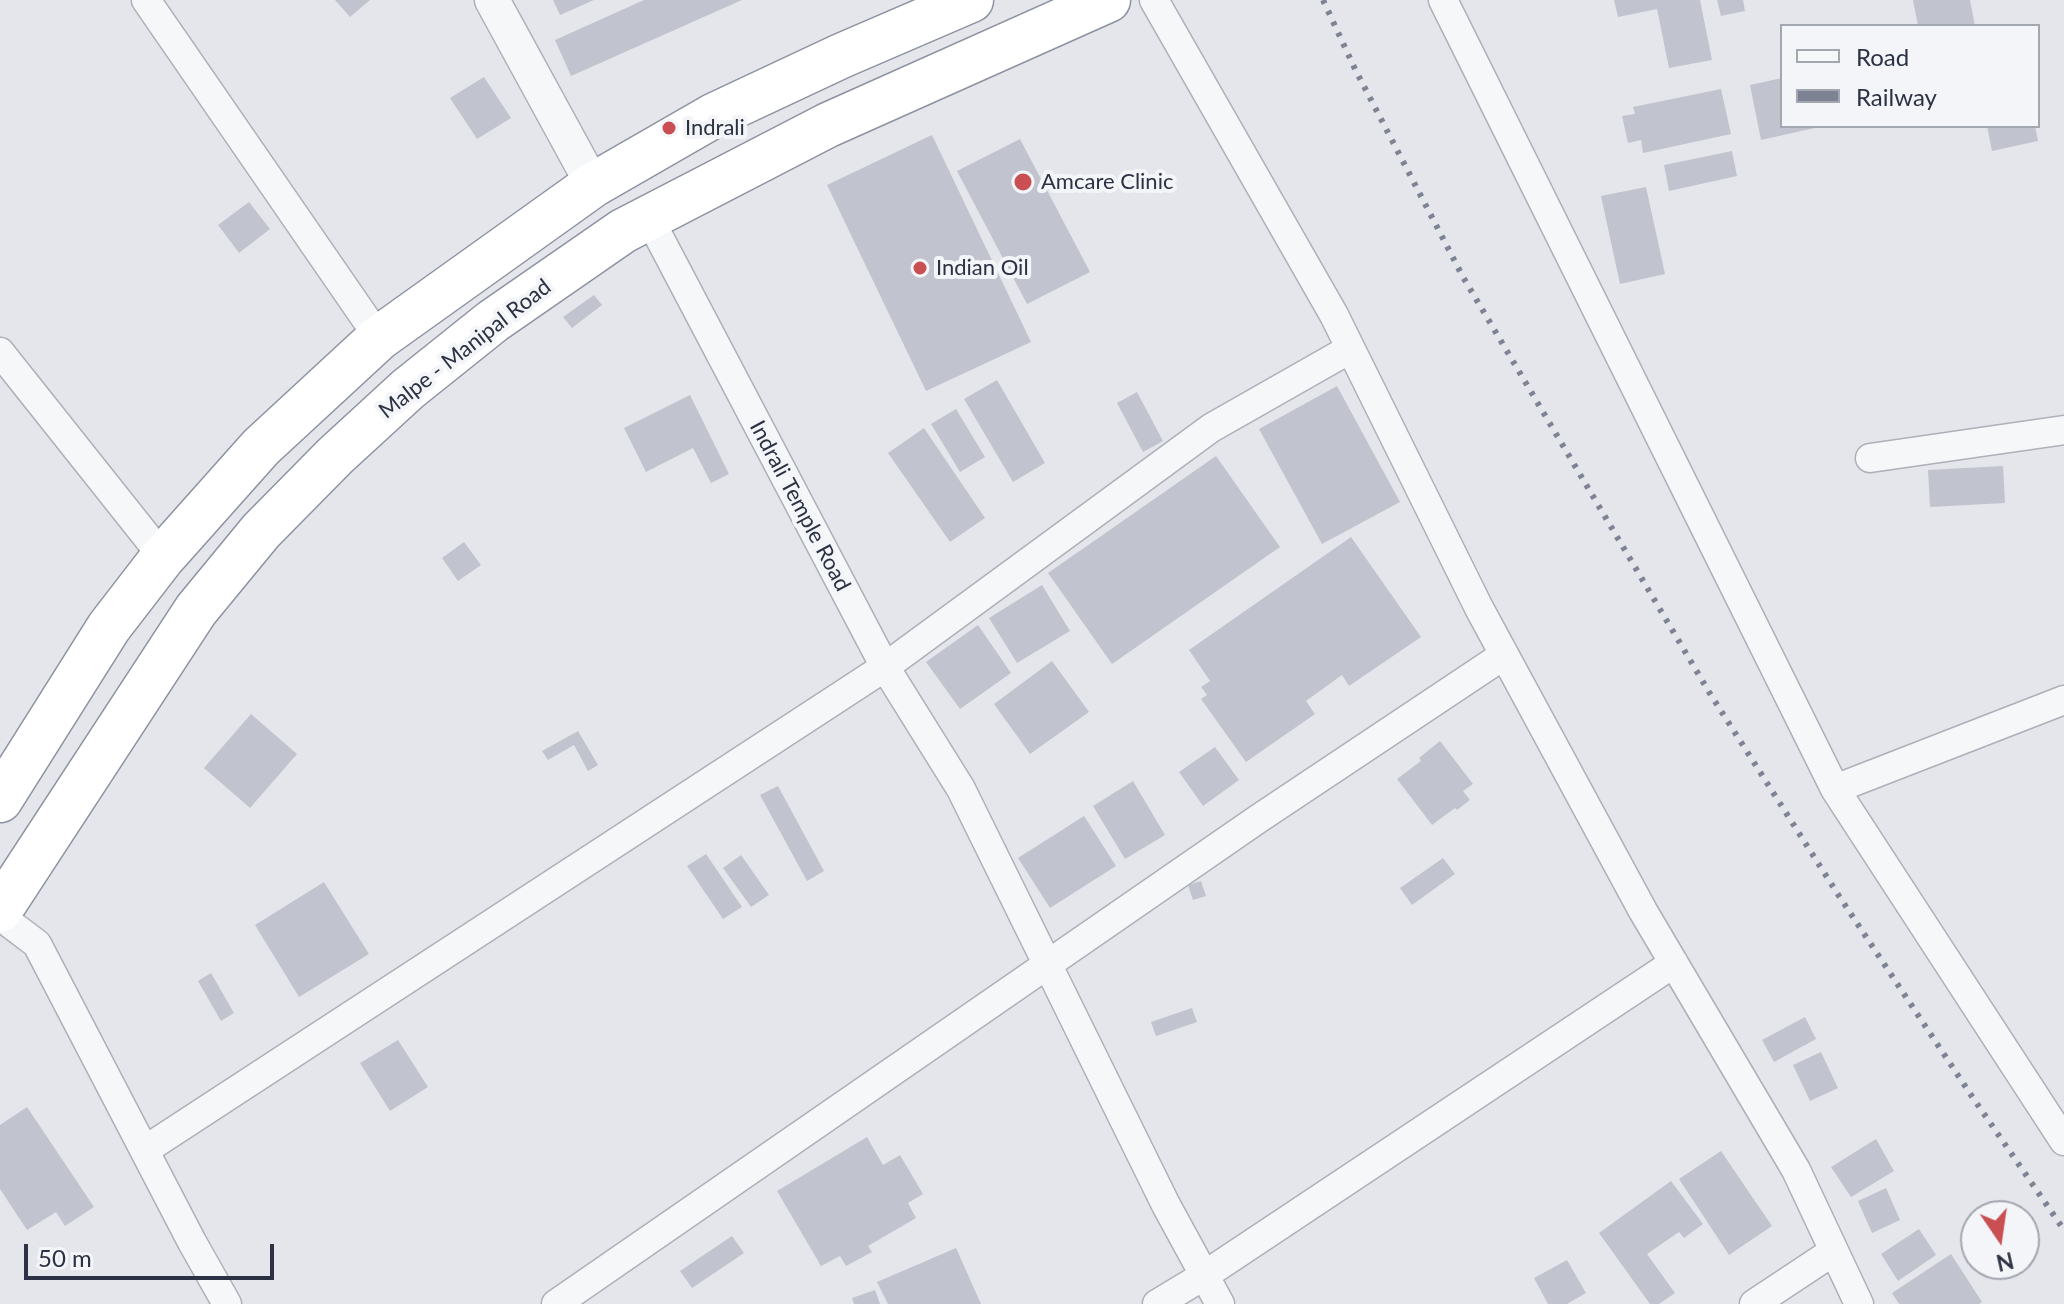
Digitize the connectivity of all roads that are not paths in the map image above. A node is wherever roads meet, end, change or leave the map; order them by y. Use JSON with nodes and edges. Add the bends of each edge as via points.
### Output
{"nodes":[{"id":1,"x":146,"y":0,"type":"edge"},
{"id":2,"x":492,"y":0,"type":"edge"},
{"id":3,"x":971,"y":0,"type":"edge"},
{"id":4,"x":1108,"y":0,"type":"edge"},
{"id":5,"x":1154,"y":0,"type":"edge"},
{"id":6,"x":1443,"y":0,"type":"edge"},
{"id":7,"x":593,"y":185,"type":"junction"},
{"id":8,"x":649,"y":218,"type":"junction"},
{"id":9,"x":379,"y":338,"type":"junction"},
{"id":10,"x":1350,"y":349,"type":"junction"},
{"id":11,"x":0,"y":352,"type":"edge"},
{"id":12,"x":2064,"y":430,"type":"edge"},
{"id":13,"x":261,"y":447,"type":"junction"},
{"id":14,"x":1870,"y":458,"type":"dead end"},
{"id":15,"x":304,"y":487,"type":"junction"},
{"id":16,"x":163,"y":557,"type":"junction"},
{"id":17,"x":1504,"y":655,"type":"junction"},
{"id":18,"x":885,"y":667,"type":"junction"},
{"id":19,"x":2064,"y":700,"type":"edge"},
{"id":20,"x":1835,"y":789,"type":"junction"},
{"id":21,"x":0,"y":800,"type":"edge"},
{"id":22,"x":0,"y":910,"type":"edge"},
{"id":23,"x":0,"y":916,"type":"edge"},
{"id":24,"x":1674,"y":963,"type":"junction"},
{"id":25,"x":1047,"y":964,"type":"junction"},
{"id":26,"x":2064,"y":1141,"type":"edge"},
{"id":27,"x":145,"y":1150,"type":"junction"},
{"id":28,"x":1834,"y":1251,"type":"junction"},
{"id":29,"x":1205,"y":1275,"type":"junction"},
{"id":30,"x":227,"y":1304,"type":"edge"},
{"id":31,"x":556,"y":1304,"type":"edge"},
{"id":32,"x":1157,"y":1304,"type":"edge"},
{"id":33,"x":1220,"y":1304,"type":"edge"},
{"id":34,"x":1754,"y":1304,"type":"edge"},
{"id":35,"x":1859,"y":1304,"type":"edge"}],
"edges":[{"from":1,"to":9,"type":"street"},
{"from":2,"to":7,"type":"street"},
{"from":3,"to":7,"type":"highway","via":[[713,116]]},
{"from":4,"to":8,"type":"highway","name":"Malpe - Manipal Road","via":[[828,125]]},
{"from":5,"to":10,"type":"street"},
{"from":6,"to":20,"type":"street"},
{"from":7,"to":9,"type":"highway"},
{"from":8,"to":15,"type":"highway","name":"Malpe - Manipal Road","via":[[493,321],[408,389]]},
{"from":8,"to":18,"type":"street","name":"Indrali Temple Road"},
{"from":9,"to":13,"type":"highway"},
{"from":10,"to":17,"type":"street"},
{"from":10,"to":18,"type":"street","via":[[1211,428]]},
{"from":11,"to":16,"type":"street"},
{"from":12,"to":14,"type":"street"},
{"from":13,"to":15,"type":"highway"},
{"from":13,"to":16,"type":"highway"},
{"from":15,"to":22,"type":"highway","name":"Malpe - Manipal Road","via":[[196,610]]},
{"from":16,"to":21,"type":"highway","via":[[109,627]]},
{"from":17,"to":24,"type":"street"},
{"from":17,"to":25,"type":"street"},
{"from":18,"to":25,"type":"street","name":"Indrali Temple Road","via":[[961,789]]},
{"from":18,"to":27,"type":"street"},
{"from":19,"to":20,"type":"street"},
{"from":20,"to":26,"type":"street"},
{"from":23,"to":27,"type":"street","via":[[37,944]]},
{"from":24,"to":28,"type":"street","via":[[1796,1170]]},
{"from":24,"to":29,"type":"street"},
{"from":25,"to":29,"type":"street","name":"Indrali Temple Road"},
{"from":25,"to":31,"type":"street"},
{"from":27,"to":30,"type":"street"},
{"from":28,"to":34,"type":"street"},
{"from":28,"to":35,"type":"street"},
{"from":29,"to":32,"type":"street"},
{"from":29,"to":33,"type":"street","name":"Indrali Temple Road"}]}
